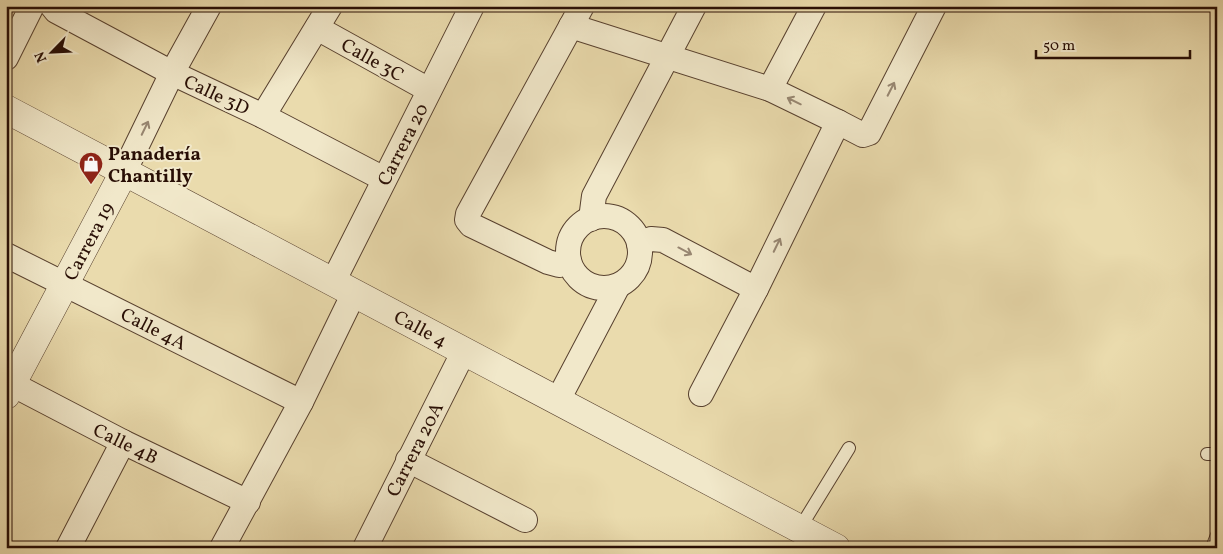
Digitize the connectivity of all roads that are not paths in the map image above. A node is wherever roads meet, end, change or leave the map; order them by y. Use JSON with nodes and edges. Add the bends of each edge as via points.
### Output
{"nodes":[{"id":1,"x":32,"y":6,"type":"edge"},
{"id":2,"x":52,"y":6,"type":"edge"},
{"id":3,"x":209,"y":6,"type":"edge"},
{"id":4,"x":330,"y":6,"type":"edge"},
{"id":5,"x":472,"y":6,"type":"edge"},
{"id":6,"x":694,"y":6,"type":"edge"},
{"id":7,"x":814,"y":6,"type":"edge"},
{"id":8,"x":934,"y":6,"type":"edge"},
{"id":9,"x":577,"y":16,"type":"edge"},
{"id":10,"x":317,"y":28,"type":"junction"},
{"id":11,"x":667,"y":57,"type":"junction"},
{"id":12,"x":6,"y":58,"type":"edge"},
{"id":13,"x":172,"y":73,"type":"junction"},
{"id":14,"x":770,"y":89,"type":"junction"},
{"id":15,"x":430,"y":90,"type":"junction"},
{"id":16,"x":6,"y":109,"type":"edge"},
{"id":17,"x":263,"y":116,"type":"junction"},
{"id":18,"x":838,"y":122,"type":"junction"},
{"id":19,"x":124,"y":172,"type":"junction"},
{"id":20,"x":384,"y":179,"type":"junction"},
{"id":21,"x":591,"y":219,"type":"junction"},
{"id":22,"x":640,"y":244,"type":"junction"},
{"id":23,"x":6,"y":255,"type":"edge"},
{"id":24,"x":570,"y":261,"type":"junction"},
{"id":25,"x":65,"y":284,"type":"junction"},
{"id":26,"x":618,"y":286,"type":"junction"},
{"id":27,"x":344,"y":288,"type":"junction"},
{"id":28,"x":756,"y":289,"type":"junction"},
{"id":29,"x":464,"y":351,"type":"junction"},
{"id":30,"x":8,"y":387,"type":"edge"},
{"id":31,"x":701,"y":394,"type":"dead end"},
{"id":32,"x":558,"y":400,"type":"junction"},
{"id":33,"x":301,"y":402,"type":"junction"},
{"id":34,"x":123,"y":442,"type":"junction"},
{"id":35,"x":849,"y":448,"type":"dead end"},
{"id":36,"x":408,"y":460,"type":"junction"},
{"id":37,"x":248,"y":502,"type":"junction"},
{"id":38,"x":525,"y":520,"type":"dead end"},
{"id":39,"x":800,"y":528,"type":"junction"},
{"id":40,"x":1217,"y":535,"type":"edge"},
{"id":41,"x":68,"y":548,"type":"edge"},
{"id":42,"x":222,"y":548,"type":"edge"},
{"id":43,"x":365,"y":548,"type":"edge"},
{"id":44,"x":836,"y":548,"type":"edge"},
{"id":45,"x":1212,"y":548,"type":"edge"}],
"edges":[{"from":1,"to":12,"type":"street"},
{"from":2,"to":13,"type":"street","name":"Calle 3D"},
{"from":3,"to":13,"type":"street","name":"Carrera 19"},
{"from":4,"to":10,"type":"street"},
{"from":5,"to":15,"type":"street","name":"Carrera 20"},
{"from":6,"to":11,"type":"street"},
{"from":7,"to":14,"type":"street"},
{"from":18,"to":8,"type":"street","one_way":true,"via":[[863,135],[869,133]]},
{"from":9,"to":11,"type":"street"},
{"from":9,"to":24,"type":"street","via":[[467,220],[471,225],[548,262],[559,265]]},
{"from":10,"to":15,"type":"street","name":"Calle 3C"},
{"from":10,"to":17,"type":"street"},
{"from":11,"to":14,"type":"street"},
{"from":11,"to":21,"type":"street","via":[[594,196]]},
{"from":13,"to":17,"type":"street","name":"Calle 3D"},
{"from":19,"to":13,"type":"street","name":"Carrera 19","one_way":true},
{"from":18,"to":14,"type":"street","one_way":true},
{"from":15,"to":20,"type":"street","name":"Carrera 20"},
{"from":16,"to":19,"type":"street","name":"Calle 4"},
{"from":17,"to":20,"type":"street","name":"Calle 3D"},
{"from":28,"to":18,"type":"street","one_way":true},
{"from":19,"to":25,"type":"street","name":"Carrera 19"},
{"from":19,"to":27,"type":"street","name":"Calle 4"},
{"from":20,"to":27,"type":"street","name":"Carrera 20"},
{"from":21,"to":22,"type":"street","via":[[611,216],[620,220],[636,234]]},
{"from":21,"to":24,"type":"street","via":[[575,231],[568,251]]},
{"from":22,"to":26,"type":"street","via":[[639,264],[631,277]]},
{"from":22,"to":28,"type":"street","one_way":true,"via":[[651,239],[663,240]]},
{"from":23,"to":25,"type":"street","name":"Calle 4A"},
{"from":24,"to":26,"type":"street","via":[[573,271],[588,285],[598,288]]},
{"from":25,"to":30,"type":"street","name":"Carrera 19"},
{"from":25,"to":33,"type":"street","name":"Calle 4A"},
{"from":26,"to":32,"type":"street"},
{"from":27,"to":29,"type":"street","name":"Calle 4"},
{"from":27,"to":33,"type":"street","name":"Carrera 20"},
{"from":28,"to":31,"type":"street"},
{"from":29,"to":32,"type":"street","name":"Calle 4"},
{"from":29,"to":36,"type":"street","name":"Carrera 20A"},
{"from":30,"to":34,"type":"street","name":"Calle 4B"},
{"from":32,"to":39,"type":"street","name":"Calle 4"},
{"from":33,"to":37,"type":"street","name":"Carrera 20"},
{"from":34,"to":37,"type":"street","name":"Calle 4B"},
{"from":34,"to":41,"type":"street"},
{"from":35,"to":39,"type":"lane"},
{"from":36,"to":38,"type":"street"},
{"from":36,"to":43,"type":"street","name":"Carrera 20A"},
{"from":37,"to":42,"type":"street","name":"Carrera 20"},
{"from":39,"to":44,"type":"street","name":"Calle 4"},
{"from":40,"to":45,"type":"lane"}]}
